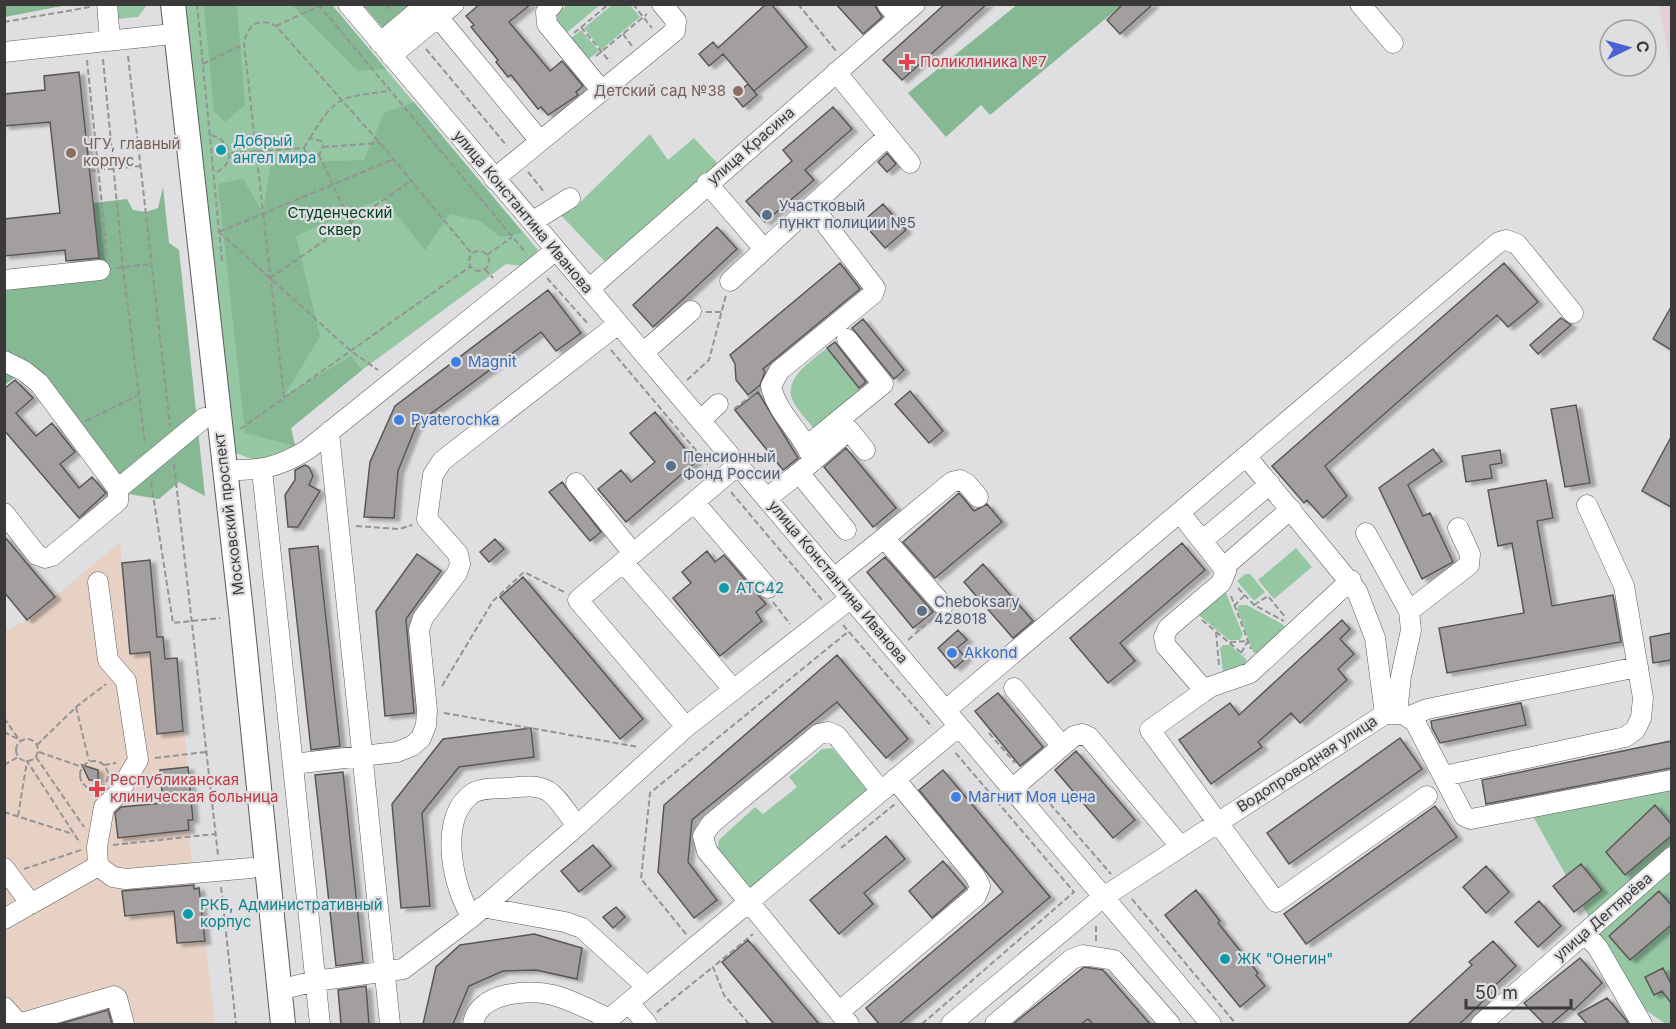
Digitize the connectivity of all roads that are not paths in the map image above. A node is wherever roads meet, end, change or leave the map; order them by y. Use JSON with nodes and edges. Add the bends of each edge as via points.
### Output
{"nodes":[{"id":1,"x":160,"y":4,"type":"edge"},
{"id":2,"x":173,"y":4,"type":"edge"},
{"id":3,"x":348,"y":4,"type":"edge"},
{"id":4,"x":454,"y":4,"type":"edge"},
{"id":5,"x":553,"y":4,"type":"edge"},
{"id":6,"x":915,"y":4,"type":"edge"},
{"id":7,"x":1360,"y":4,"type":"edge"},
{"id":8,"x":101,"y":5,"type":"edge"},
{"id":9,"x":657,"y":8,"type":"edge"},
{"id":10,"x":432,"y":11,"type":"edge"},
{"id":11,"x":893,"y":11,"type":"edge"},
{"id":12,"x":163,"y":35,"type":"junction"},
{"id":13,"x":1393,"y":43,"type":"dead end"},
{"id":14,"x":106,"y":47,"type":"junction"},
{"id":15,"x":5,"y":50,"type":"edge"},
{"id":16,"x":386,"y":50,"type":"junction"},
{"id":17,"x":841,"y":68,"type":"junction"},
{"id":18,"x":602,"y":91,"type":"junction"},
{"id":19,"x":888,"y":136,"type":"junction"},
{"id":20,"x":540,"y":141,"type":"junction"},
{"id":21,"x":910,"y":163,"type":"dead end"},
{"id":22,"x":494,"y":179,"type":"junction"},
{"id":23,"x":707,"y":183,"type":"junction"},
{"id":24,"x":570,"y":198,"type":"dead end"},
{"id":25,"x":812,"y":206,"type":"junction"},
{"id":26,"x":532,"y":222,"type":"junction"},
{"id":27,"x":764,"y":249,"type":"junction"},
{"id":28,"x":556,"y":250,"type":"junction"},
{"id":29,"x":104,"y":270,"type":"road end"},
{"id":30,"x":4,"y":280,"type":"edge"},
{"id":31,"x":730,"y":281,"type":"road end"},
{"id":32,"x":589,"y":289,"type":"junction"},
{"id":33,"x":691,"y":311,"type":"dead end"},
{"id":34,"x":1574,"y":313,"type":"dead end"},
{"id":35,"x":618,"y":324,"type":"junction"},
{"id":36,"x":847,"y":339,"type":"dead end"},
{"id":37,"x":643,"y":353,"type":"junction"},
{"id":38,"x":4,"y":361,"type":"edge"},
{"id":39,"x":204,"y":418,"type":"junction"},
{"id":40,"x":329,"y":432,"type":"junction"},
{"id":41,"x":865,"y":450,"type":"dead end"},
{"id":42,"x":1246,"y":456,"type":"junction"},
{"id":43,"x":806,"y":460,"type":"junction"},
{"id":44,"x":738,"y":465,"type":"junction"},
{"id":45,"x":224,"y":470,"type":"junction"},
{"id":46,"x":262,"y":470,"type":"junction"},
{"id":47,"x":576,"y":483,"type":"dead end"},
{"id":48,"x":1270,"y":484,"type":"junction"},
{"id":49,"x":118,"y":489,"type":"junction"},
{"id":50,"x":978,"y":497,"type":"dead end"},
{"id":51,"x":767,"y":498,"type":"junction"},
{"id":52,"x":694,"y":502,"type":"junction"},
{"id":53,"x":1587,"y":505,"type":"dead end"},
{"id":54,"x":1291,"y":510,"type":"junction"},
{"id":55,"x":4,"y":513,"type":"edge"},
{"id":56,"x":1180,"y":513,"type":"junction"},
{"id":57,"x":1458,"y":528,"type":"dead end"},
{"id":58,"x":846,"y":530,"type":"dead end"},
{"id":59,"x":1366,"y":533,"type":"dead end"},
{"id":60,"x":884,"y":538,"type":"junction"},
{"id":61,"x":1203,"y":540,"type":"junction"},
{"id":62,"x":628,"y":557,"type":"junction"},
{"id":63,"x":1225,"y":573,"type":"junction"},
{"id":64,"x":834,"y":578,"type":"junction"},
{"id":65,"x":1351,"y":580,"type":"junction"},
{"id":66,"x":98,"y":582,"type":"dead end"},
{"id":67,"x":768,"y":588,"type":"road end"},
{"id":68,"x":851,"y":598,"type":"junction"},
{"id":69,"x":943,"y":605,"type":"road end"},
{"id":70,"x":1409,"y":611,"type":"junction"},
{"id":71,"x":1638,"y":667,"type":"junction"},
{"id":72,"x":1213,"y":687,"type":"junction"},
{"id":73,"x":1014,"y":688,"type":"dead end"},
{"id":74,"x":733,"y":689,"type":"junction"},
{"id":75,"x":946,"y":710,"type":"junction"},
{"id":76,"x":1397,"y":715,"type":"junction"},
{"id":77,"x":959,"y":726,"type":"junction"},
{"id":78,"x":686,"y":727,"type":"junction"},
{"id":79,"x":1062,"y":746,"type":"junction"},
{"id":80,"x":361,"y":757,"type":"junction"},
{"id":81,"x":293,"y":764,"type":"junction"},
{"id":82,"x":1444,"y":776,"type":"junction"},
{"id":83,"x":1671,"y":780,"type":"edge"},
{"id":84,"x":1019,"y":783,"type":"junction"},
{"id":85,"x":895,"y":788,"type":"junction"},
{"id":86,"x":1427,"y":796,"type":"dead end"},
{"id":87,"x":1218,"y":821,"type":"junction"},
{"id":88,"x":577,"y":826,"type":"junction"},
{"id":89,"x":1180,"y":846,"type":"junction"},
{"id":90,"x":97,"y":856,"type":"junction"},
{"id":91,"x":1671,"y":857,"type":"edge"},
{"id":92,"x":251,"y":868,"type":"junction"},
{"id":93,"x":7,"y":871,"type":"edge"},
{"id":94,"x":1102,"y":898,"type":"junction"},
{"id":95,"x":31,"y":904,"type":"junction"},
{"id":96,"x":754,"y":908,"type":"junction"},
{"id":97,"x":477,"y":912,"type":"junction"},
{"id":98,"x":4,"y":919,"type":"edge"},
{"id":99,"x":1585,"y":933,"type":"junction"},
{"id":100,"x":384,"y":973,"type":"junction"},
{"id":101,"x":315,"y":981,"type":"junction"},
{"id":102,"x":647,"y":987,"type":"junction"},
{"id":103,"x":279,"y":990,"type":"junction"},
{"id":104,"x":629,"y":1003,"type":"junction"},
{"id":105,"x":4,"y":1007,"type":"edge"},
{"id":106,"x":844,"y":1018,"type":"edge"},
{"id":107,"x":607,"y":1022,"type":"edge"},
{"id":108,"x":646,"y":1023,"type":"edge"},
{"id":109,"x":18,"y":1024,"type":"edge"},
{"id":110,"x":124,"y":1024,"type":"edge"},
{"id":111,"x":268,"y":1024,"type":"edge"},
{"id":112,"x":283,"y":1024,"type":"edge"},
{"id":113,"x":320,"y":1024,"type":"edge"},
{"id":114,"x":390,"y":1024,"type":"edge"},
{"id":115,"x":473,"y":1024,"type":"edge"},
{"id":116,"x":951,"y":1024,"type":"edge"},
{"id":117,"x":995,"y":1024,"type":"edge"},
{"id":118,"x":1170,"y":1024,"type":"edge"},
{"id":119,"x":1209,"y":1024,"type":"edge"},
{"id":120,"x":1481,"y":1024,"type":"edge"},
{"id":121,"x":1642,"y":1024,"type":"edge"}],
"edges":[{"from":1,"to":12,"type":"main road","name":"Московский проспект"},
{"from":2,"to":45,"type":"main road","name":"Московский проспект"},
{"from":3,"to":16,"type":"street","name":"улица Константина Иванова"},
{"from":4,"to":10,"type":"street"},
{"from":5,"to":18,"type":"street","via":[[545,19]]},
{"from":6,"to":11,"type":"street","name":"улица Красина"},
{"from":7,"to":13,"type":"street"},
{"from":8,"to":14,"type":"street"},
{"from":9,"to":18,"type":"street","via":[[677,24],[675,31]]},
{"from":10,"to":16,"type":"street"},
{"from":10,"to":20,"type":"street"},
{"from":11,"to":17,"type":"street","name":"улица Красина"},
{"from":12,"to":14,"type":"street"},
{"from":12,"to":39,"type":"main road","name":"Московский проспект"},
{"from":14,"to":15,"type":"street"},
{"from":16,"to":22,"type":"street","name":"улица Константина Иванова"},
{"from":17,"to":19,"type":"street"},
{"from":17,"to":23,"type":"street","name":"улица Красина"},
{"from":18,"to":20,"type":"street"},
{"from":19,"to":21,"type":"street"},
{"from":19,"to":25,"type":"street"},
{"from":20,"to":22,"type":"street"},
{"from":22,"to":26,"type":"street","name":"улица Константина Иванова"},
{"from":23,"to":27,"type":"street"},
{"from":23,"to":32,"type":"street","name":"улица Красина"},
{"from":24,"to":26,"type":"street"},
{"from":25,"to":27,"type":"street"},
{"from":25,"to":43,"type":"street","via":[[875,288],[873,294],[779,371],[771,386],[774,403]]},
{"from":26,"to":28,"type":"street","name":"улица Константина Иванова"},
{"from":27,"to":31,"type":"street"},
{"from":28,"to":32,"type":"street","name":"улица Константина Иванова"},
{"from":28,"to":40,"type":"street"},
{"from":29,"to":30,"type":"street"},
{"from":32,"to":35,"type":"street","name":"улица Константина Иванова"},
{"from":33,"to":37,"type":"street"},
{"from":34,"to":42,"type":"street","via":[[1517,244],[1499,242]]},
{"from":35,"to":37,"type":"street","name":"улица Константина Иванова"},
{"from":35,"to":80,"type":"street","via":[[441,461],[433,475],[427,519],[458,554],[460,564],[419,630],[427,710],[421,738],[397,752]]},
{"from":36,"to":43,"type":"street","via":[[883,384]]},
{"from":37,"to":44,"type":"street","name":"улица Константина Иванова","via":[[710,411]]},
{"from":38,"to":49,"type":"street","via":[[39,383]]},
{"from":39,"to":49,"type":"street"},
{"from":39,"to":92,"type":"main road","name":"Московский проспект"},
{"from":40,"to":46,"type":"street","via":[[286,462]]},
{"from":40,"to":80,"type":"street"},
{"from":41,"to":43,"type":"street","via":[[849,430]]},
{"from":42,"to":48,"type":"street"},
{"from":42,"to":56,"type":"street"},
{"from":43,"to":51,"type":"street"},
{"from":43,"to":58,"type":"street"},
{"from":44,"to":51,"type":"street","name":"улица Константина Иванова"},
{"from":44,"to":52,"type":"street"},
{"from":45,"to":46,"type":"street"},
{"from":45,"to":103,"type":"main road","name":"Московский проспект"},
{"from":46,"to":81,"type":"street"},
{"from":47,"to":62,"type":"street"},
{"from":48,"to":54,"type":"street"},
{"from":48,"to":61,"type":"street"},
{"from":49,"to":55,"type":"street","via":[[118,501],[45,558],[37,555]]},
{"from":50,"to":60,"type":"street","via":[[967,484],[960,480],[952,482]]},
{"from":51,"to":64,"type":"street","name":"улица Константина Иванова"},
{"from":52,"to":62,"type":"street"},
{"from":52,"to":67,"type":"street"},
{"from":53,"to":71,"type":"street","via":[[1624,586]]},
{"from":54,"to":63,"type":"street"},
{"from":54,"to":65,"type":"street"},
{"from":56,"to":61,"type":"street"},
{"from":56,"to":75,"type":"street"},
{"from":57,"to":70,"type":"street","via":[[1470,554],[1469,565]]},
{"from":59,"to":70,"type":"street"},
{"from":60,"to":64,"type":"street"},
{"from":60,"to":69,"type":"street"},
{"from":61,"to":63,"type":"street"},
{"from":62,"to":74,"type":"street"},
{"from":62,"to":78,"type":"street","via":[[578,600]]},
{"from":63,"to":72,"type":"street","via":[[1168,628],[1165,641]]},
{"from":64,"to":68,"type":"street","name":"улица Константина Иванова"},
{"from":65,"to":72,"type":"street","via":[[1257,667],[1242,678]]},
{"from":65,"to":76,"type":"street","via":[[1373,630]]},
{"from":66,"to":90,"type":"street","via":[[108,660],[126,681],[138,760],[118,794],[104,807]]},
{"from":68,"to":74,"type":"street"},
{"from":68,"to":75,"type":"street","name":"улица Константина Иванова"},
{"from":70,"to":76,"type":"street","via":[[1412,630]]},
{"from":71,"to":76,"type":"street","name":"Водопроводная улица"},
{"from":71,"to":82,"type":"street","via":[[1643,698],[1641,718],[1635,730],[1625,737]]},
{"from":72,"to":87,"type":"street","via":[[1150,730]]},
{"from":73,"to":79,"type":"street"},
{"from":74,"to":78,"type":"street"},
{"from":75,"to":77,"type":"street","name":"улица Константина Иванова"},
{"from":76,"to":82,"type":"street","via":[[1420,730]]},
{"from":76,"to":87,"type":"street","name":"Водопроводная улица"},
{"from":77,"to":84,"type":"street","name":"улица Константина Иванова"},
{"from":77,"to":85,"type":"street"},
{"from":78,"to":88,"type":"street"},
{"from":79,"to":84,"type":"street"},
{"from":79,"to":89,"type":"street","via":[[1074,736],[1089,737]]},
{"from":80,"to":81,"type":"street"},
{"from":80,"to":100,"type":"street"},
{"from":81,"to":101,"type":"street"},
{"from":82,"to":83,"type":"street","via":[[1464,816],[1471,819]]},
{"from":84,"to":94,"type":"street","name":"улица Константина Иванова"},
{"from":85,"to":96,"type":"street"},
{"from":85,"to":96,"type":"street","via":[[828,732],[819,734],[711,824],[703,836],[706,850]]},
{"from":85,"to":106,"type":"street","via":[[980,886],[976,896]]},
{"from":86,"to":87,"type":"street","via":[[1276,902]]},
{"from":87,"to":89,"type":"street","name":"Водопроводная улица"},
{"from":88,"to":97,"type":"street"},
{"from":88,"to":97,"type":"street","via":[[550,792],[537,786],[481,790],[469,795],[455,812],[452,827],[455,883],[461,901]]},
{"from":89,"to":94,"type":"street","name":"Водопроводная улица"},
{"from":90,"to":92,"type":"street","via":[[113,877],[126,879]]},
{"from":90,"to":95,"type":"street"},
{"from":91,"to":99,"type":"street","name":"улица Дегтярёва"},
{"from":92,"to":111,"type":"main road","name":"Московский проспект"},
{"from":93,"to":95,"type":"street"},
{"from":94,"to":116,"type":"street","name":"Водопроводная улица"},
{"from":94,"to":119,"type":"street","name":"улица Константина Иванова"},
{"from":95,"to":98,"type":"street"},
{"from":96,"to":102,"type":"street","via":[[696,946]]},
{"from":96,"to":106,"type":"street"},
{"from":97,"to":100,"type":"street","via":[[403,969]]},
{"from":97,"to":102,"type":"street","via":[[565,922],[582,928]]},
{"from":99,"to":120,"type":"street","name":"улица Дегтярёва"},
{"from":99,"to":121,"type":"street","via":[[1598,948]]},
{"from":100,"to":101,"type":"street"},
{"from":100,"to":114,"type":"street"},
{"from":101,"to":103,"type":"street"},
{"from":101,"to":113,"type":"street"},
{"from":102,"to":104,"type":"street"},
{"from":103,"to":112,"type":"main road","name":"Московский проспект"},
{"from":104,"to":107,"type":"street"},
{"from":104,"to":108,"type":"street"},
{"from":105,"to":109,"type":"street"},
{"from":107,"to":115,"type":"street","via":[[553,995],[526,992],[484,1004]]},
{"from":109,"to":110,"type":"street","via":[[114,996]]},
{"from":117,"to":118,"type":"street","via":[[1072,959],[1083,955],[1117,962]]}]}
